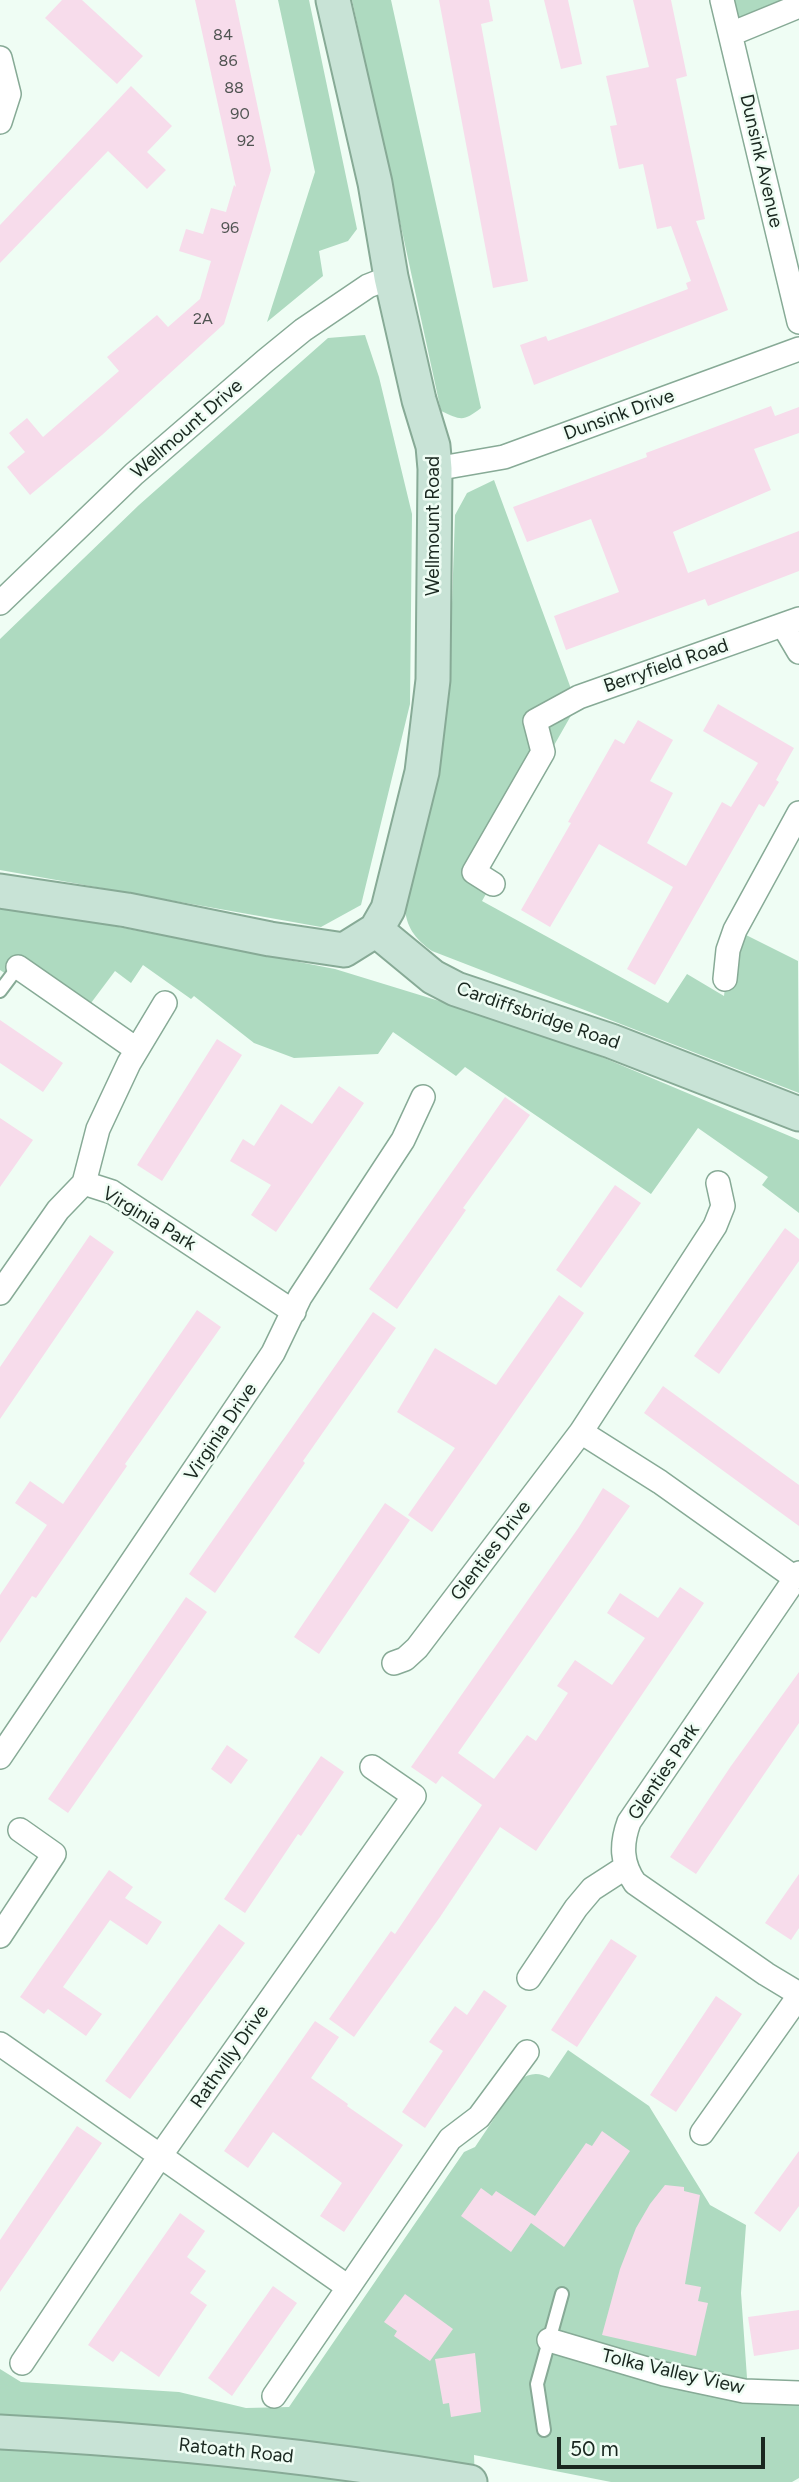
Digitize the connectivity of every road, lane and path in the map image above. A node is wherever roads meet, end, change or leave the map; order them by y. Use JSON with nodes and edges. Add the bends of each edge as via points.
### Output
{"nodes":[{"id":1,"x":333,"y":0,"type":"edge"},
{"id":2,"x":722,"y":0,"type":"edge"},
{"id":3,"x":799,"y":6,"type":"edge"},
{"id":4,"x":731,"y":34,"type":"junction"},
{"id":5,"x":0,"y":58,"type":"edge"},
{"id":6,"x":5,"y":91,"type":"edge"},
{"id":7,"x":0,"y":122,"type":"edge"},
{"id":8,"x":391,"y":277,"type":"junction"},
{"id":9,"x":799,"y":322,"type":"edge"},
{"id":10,"x":799,"y":349,"type":"edge"},
{"id":11,"x":435,"y":469,"type":"junction"},
{"id":12,"x":0,"y":603,"type":"edge"},
{"id":13,"x":791,"y":622,"type":"edge"},
{"id":14,"x":799,"y":652,"type":"edge"},
{"id":15,"x":799,"y":813,"type":"edge"},
{"id":16,"x":493,"y":884,"type":"dead end"},
{"id":17,"x":0,"y":891,"type":"edge"},
{"id":18,"x":376,"y":930,"type":"junction"},
{"id":19,"x":18,"y":967,"type":"joint"},
{"id":20,"x":725,"y":979,"type":"dead end"},
{"id":21,"x":0,"y":992,"type":"edge"},
{"id":22,"x":165,"y":1003,"type":"dead end"},
{"id":23,"x":136,"y":1049,"type":"junction"},
{"id":24,"x":423,"y":1097,"type":"dead end"},
{"id":25,"x":799,"y":1114,"type":"edge"},
{"id":26,"x":84,"y":1183,"type":"junction"},
{"id":27,"x":718,"y":1183,"type":"dead end"},
{"id":28,"x":0,"y":1293,"type":"edge"},
{"id":29,"x":294,"y":1312,"type":"junction"},
{"id":30,"x":581,"y":1432,"type":"junction"},
{"id":31,"x":797,"y":1576,"type":"edge"},
{"id":32,"x":394,"y":1663,"type":"dead end"},
{"id":33,"x":0,"y":1757,"type":"edge"},
{"id":34,"x":372,"y":1767,"type":"dead end"},
{"id":35,"x":20,"y":1830,"type":"dead end"},
{"id":36,"x":626,"y":1867,"type":"junction"},
{"id":37,"x":0,"y":1936,"type":"edge"},
{"id":38,"x":529,"y":1978,"type":"dead end"},
{"id":39,"x":799,"y":1995,"type":"edge"},
{"id":40,"x":0,"y":2044,"type":"edge"},
{"id":41,"x":527,"y":2052,"type":"dead end"},
{"id":42,"x":702,"y":2133,"type":"dead end"},
{"id":43,"x":160,"y":2157,"type":"junction"},
{"id":44,"x":348,"y":2287,"type":"junction"},
{"id":45,"x":562,"y":2294,"type":"dead end"},
{"id":46,"x":548,"y":2340,"type":"junction"},
{"id":47,"x":22,"y":2363,"type":"dead end"},
{"id":48,"x":799,"y":2393,"type":"edge"},
{"id":49,"x":274,"y":2396,"type":"dead end"},
{"id":50,"x":544,"y":2430,"type":"dead end"},
{"id":51,"x":0,"y":2432,"type":"edge"},
{"id":52,"x":470,"y":2482,"type":"edge"}],
"edges":[{"from":1,"to":8,"type":"street","name":"Wellmount Road","via":[[375,183]]},
{"from":2,"to":4,"type":"street","name":"Dunsink Avenue"},
{"from":3,"to":4,"type":"street"},
{"from":4,"to":9,"type":"street","name":"Dunsink Avenue"},
{"from":5,"to":6,"type":"street"},
{"from":6,"to":7,"type":"street"},
{"from":8,"to":11,"type":"street","name":"Wellmount Road"},
{"from":8,"to":12,"type":"street","name":"Wellmount Drive","via":[[368,286],[265,361],[134,474]]},
{"from":10,"to":11,"type":"street","name":"Dunsink Drive","via":[[504,457]]},
{"from":11,"to":18,"type":"street","name":"Wellmount Road","via":[[433,681],[422,772],[388,909]]},
{"from":13,"to":14,"type":"street"},
{"from":13,"to":16,"type":"street","name":"Berryfield Road","via":[[579,697],[535,721],[543,752],[474,872]]},
{"from":15,"to":20,"type":"street","via":[[735,930]]},
{"from":17,"to":18,"type":"street","via":[[344,950]]},
{"from":18,"to":25,"type":"street","name":"Cardiffsbridge Road","via":[[433,977],[456,989],[611,1041]]},
{"from":19,"to":21,"type":"lane"},
{"from":19,"to":23,"type":"street"},
{"from":22,"to":23,"type":"street"},
{"from":23,"to":26,"type":"street","via":[[99,1129]]},
{"from":24,"to":29,"type":"street","name":"Virginia Drive","via":[[403,1140]]},
{"from":26,"to":28,"type":"street","name":"Virginia Park","via":[[58,1210]]},
{"from":26,"to":29,"type":"street","name":"Virginia Park","via":[[112,1192]]},
{"from":27,"to":30,"type":"street","name":"Glenties Drive","via":[[723,1206],[715,1226]]},
{"from":29,"to":33,"type":"street","name":"Virginia Drive","via":[[214,1443]]},
{"from":30,"to":31,"type":"street"},
{"from":30,"to":32,"type":"street","name":"Glenties Drive","via":[[417,1648]]},
{"from":31,"to":36,"type":"street","name":"Glenties Park","via":[[629,1822],[622,1839]]},
{"from":34,"to":43,"type":"street","name":"Rathvilly Drive","via":[[414,1796]]},
{"from":35,"to":37,"type":"street","via":[[54,1854]]},
{"from":36,"to":38,"type":"street","via":[[592,1888]]},
{"from":36,"to":39,"type":"street","via":[[635,1883]]},
{"from":39,"to":42,"type":"street"},
{"from":40,"to":43,"type":"street"},
{"from":41,"to":44,"type":"street","via":[[479,2117],[450,2139]]},
{"from":43,"to":44,"type":"street"},
{"from":43,"to":47,"type":"street","name":"Rathvilly Drive"},
{"from":44,"to":49,"type":"street"},
{"from":45,"to":46,"type":"lane"},
{"from":46,"to":48,"type":"street","name":"Tolka Valley View","via":[[704,2383],[744,2391]]},
{"from":46,"to":50,"type":"lane","via":[[537,2384]]},
{"from":51,"to":52,"type":"street","name":"Ratoath Road","via":[[198,2446]]}]}
